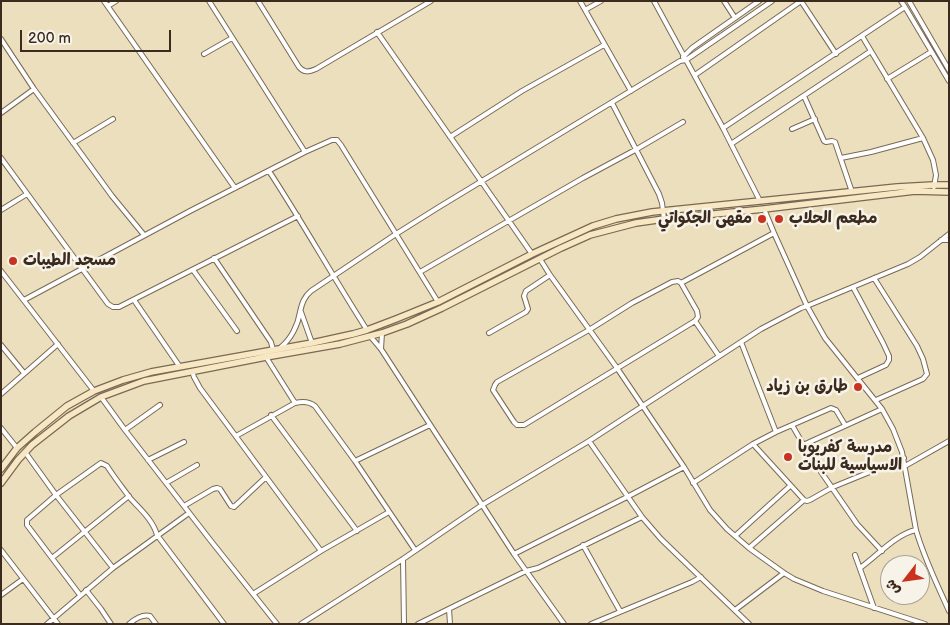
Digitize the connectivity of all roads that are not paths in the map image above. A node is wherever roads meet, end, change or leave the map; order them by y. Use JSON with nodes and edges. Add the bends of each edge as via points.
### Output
{"nodes":[{"id":1,"x":104,"y":1,"type":"edge"},
{"id":2,"x":116,"y":1,"type":"edge"},
{"id":3,"x":209,"y":1,"type":"edge"},
{"id":4,"x":258,"y":1,"type":"edge"},
{"id":5,"x":431,"y":1,"type":"edge"},
{"id":6,"x":580,"y":1,"type":"edge"},
{"id":7,"x":601,"y":1,"type":"edge"},
{"id":8,"x":654,"y":1,"type":"edge"},
{"id":9,"x":724,"y":1,"type":"edge"},
{"id":10,"x":760,"y":1,"type":"edge"},
{"id":11,"x":772,"y":1,"type":"edge"},
{"id":12,"x":801,"y":1,"type":"edge"},
{"id":13,"x":901,"y":1,"type":"edge"},
{"id":14,"x":911,"y":2,"type":"edge"},
{"id":15,"x":108,"y":6,"type":"junction"},
{"id":16,"x":905,"y":7,"type":"junction"},
{"id":17,"x":585,"y":10,"type":"junction"},
{"id":18,"x":734,"y":18,"type":"junction"},
{"id":19,"x":378,"y":32,"type":"junction"},
{"id":20,"x":862,"y":36,"type":"junction"},
{"id":21,"x":232,"y":38,"type":"junction"},
{"id":22,"x":1,"y":39,"type":"edge"},
{"id":23,"x":604,"y":45,"type":"junction"},
{"id":24,"x":871,"y":51,"type":"junction"},
{"id":25,"x":931,"y":52,"type":"junction"},
{"id":26,"x":204,"y":54,"type":"dead end"},
{"id":27,"x":836,"y":54,"type":"junction"},
{"id":28,"x":685,"y":58,"type":"junction"},
{"id":29,"x":948,"y":73,"type":"edge"},
{"id":30,"x":695,"y":75,"type":"junction"},
{"id":31,"x":887,"y":79,"type":"junction"},
{"id":32,"x":949,"y":81,"type":"edge"},
{"id":33,"x":34,"y":89,"type":"junction"},
{"id":34,"x":631,"y":92,"type":"junction"},
{"id":35,"x":804,"y":96,"type":"junction"},
{"id":36,"x":612,"y":103,"type":"junction"},
{"id":37,"x":1,"y":113,"type":"edge"},
{"id":38,"x":113,"y":119,"type":"dead end"},
{"id":39,"x":814,"y":119,"type":"junction"},
{"id":40,"x":683,"y":122,"type":"dead end"},
{"id":41,"x":723,"y":128,"type":"junction"},
{"id":42,"x":792,"y":129,"type":"dead end"},
{"id":43,"x":450,"y":138,"type":"junction"},
{"id":44,"x":923,"y":138,"type":"junction"},
{"id":45,"x":73,"y":143,"type":"junction"},
{"id":46,"x":731,"y":144,"type":"junction"},
{"id":47,"x":637,"y":150,"type":"junction"},
{"id":48,"x":305,"y":152,"type":"junction"},
{"id":49,"x":1,"y":158,"type":"edge"},
{"id":50,"x":841,"y":158,"type":"junction"},
{"id":51,"x":269,"y":171,"type":"junction"},
{"id":52,"x":482,"y":182,"type":"junction"},
{"id":53,"x":949,"y":185,"type":"edge"},
{"id":54,"x":235,"y":188,"type":"junction"},
{"id":55,"x":934,"y":188,"type":"junction"},
{"id":56,"x":852,"y":192,"type":"junction"},
{"id":57,"x":949,"y":192,"type":"edge"},
{"id":58,"x":27,"y":194,"type":"junction"},
{"id":59,"x":810,"y":196,"type":"junction"},
{"id":60,"x":760,"y":201,"type":"junction"},
{"id":61,"x":812,"y":203,"type":"junction"},
{"id":62,"x":764,"y":209,"type":"junction"},
{"id":63,"x":1,"y":210,"type":"edge"},
{"id":64,"x":662,"y":211,"type":"junction"},
{"id":65,"x":298,"y":216,"type":"junction"},
{"id":66,"x":664,"y":219,"type":"junction"},
{"id":67,"x":508,"y":222,"type":"junction"},
{"id":68,"x":774,"y":233,"type":"junction"},
{"id":69,"x":396,"y":234,"type":"junction"},
{"id":70,"x":949,"y":234,"type":"edge"},
{"id":71,"x":144,"y":236,"type":"junction"},
{"id":72,"x":941,"y":240,"type":"junction"},
{"id":73,"x":949,"y":240,"type":"edge"},
{"id":74,"x":532,"y":254,"type":"junction"},
{"id":75,"x":214,"y":258,"type":"junction"},
{"id":76,"x":540,"y":259,"type":"junction"},
{"id":77,"x":83,"y":269,"type":"junction"},
{"id":78,"x":193,"y":270,"type":"junction"},
{"id":79,"x":1,"y":271,"type":"edge"},
{"id":80,"x":420,"y":272,"type":"junction"},
{"id":81,"x":334,"y":275,"type":"junction"},
{"id":82,"x":550,"y":276,"type":"junction"},
{"id":83,"x":874,"y":278,"type":"junction"},
{"id":84,"x":681,"y":282,"type":"junction"},
{"id":85,"x":853,"y":287,"type":"junction"},
{"id":86,"x":24,"y":300,"type":"junction"},
{"id":87,"x":134,"y":300,"type":"junction"},
{"id":88,"x":438,"y":302,"type":"junction"},
{"id":89,"x":808,"y":306,"type":"junction"},
{"id":90,"x":301,"y":311,"type":"junction"},
{"id":91,"x":415,"y":312,"type":"junction"},
{"id":92,"x":419,"y":318,"type":"junction"},
{"id":93,"x":695,"y":321,"type":"junction"},
{"id":94,"x":367,"y":330,"type":"junction"},
{"id":95,"x":589,"y":330,"type":"junction"},
{"id":96,"x":237,"y":331,"type":"dead end"},
{"id":97,"x":382,"y":333,"type":"junction"},
{"id":98,"x":489,"y":333,"type":"dead end"},
{"id":99,"x":370,"y":336,"type":"junction"},
{"id":100,"x":741,"y":342,"type":"junction"},
{"id":101,"x":312,"y":343,"type":"junction"},
{"id":102,"x":58,"y":344,"type":"junction"},
{"id":103,"x":1,"y":345,"type":"edge"},
{"id":104,"x":276,"y":349,"type":"junction"},
{"id":105,"x":382,"y":349,"type":"junction"},
{"id":106,"x":266,"y":356,"type":"junction"},
{"id":107,"x":719,"y":356,"type":"junction"},
{"id":108,"x":180,"y":367,"type":"junction"},
{"id":109,"x":617,"y":368,"type":"junction"},
{"id":110,"x":192,"y":371,"type":"junction"},
{"id":111,"x":24,"y":373,"type":"junction"},
{"id":112,"x":858,"y":378,"type":"junction"},
{"id":113,"x":94,"y":391,"type":"junction"},
{"id":114,"x":1,"y":394,"type":"edge"},
{"id":115,"x":101,"y":397,"type":"junction"},
{"id":116,"x":876,"y":400,"type":"junction"},
{"id":117,"x":295,"y":403,"type":"junction"},
{"id":118,"x":160,"y":406,"type":"dead end"},
{"id":119,"x":643,"y":407,"type":"junction"},
{"id":120,"x":882,"y":409,"type":"junction"},
{"id":121,"x":271,"y":415,"type":"junction"},
{"id":122,"x":430,"y":425,"type":"junction"},
{"id":123,"x":792,"y":425,"type":"junction"},
{"id":124,"x":845,"y":425,"type":"junction"},
{"id":125,"x":1,"y":428,"type":"edge"},
{"id":126,"x":125,"y":430,"type":"junction"},
{"id":127,"x":776,"y":432,"type":"junction"},
{"id":128,"x":236,"y":436,"type":"junction"},
{"id":129,"x":589,"y":441,"type":"junction"},
{"id":130,"x":949,"y":441,"type":"edge"},
{"id":131,"x":184,"y":442,"type":"dead end"},
{"id":132,"x":753,"y":444,"type":"junction"},
{"id":133,"x":803,"y":445,"type":"junction"},
{"id":134,"x":17,"y":448,"type":"junction"},
{"id":135,"x":25,"y":452,"type":"junction"},
{"id":136,"x":904,"y":458,"type":"junction"},
{"id":137,"x":148,"y":460,"type":"junction"},
{"id":138,"x":354,"y":461,"type":"junction"},
{"id":139,"x":197,"y":465,"type":"dead end"},
{"id":140,"x":905,"y":466,"type":"junction"},
{"id":141,"x":684,"y":467,"type":"junction"},
{"id":142,"x":1,"y":469,"type":"edge"},
{"id":143,"x":266,"y":478,"type":"junction"},
{"id":144,"x":1,"y":483,"type":"edge"},
{"id":145,"x":166,"y":483,"type":"junction"},
{"id":146,"x":693,"y":483,"type":"junction"},
{"id":147,"x":790,"y":486,"type":"junction"},
{"id":148,"x":833,"y":487,"type":"junction"},
{"id":149,"x":56,"y":495,"type":"junction"},
{"id":150,"x":129,"y":496,"type":"junction"},
{"id":151,"x":628,"y":497,"type":"junction"},
{"id":152,"x":804,"y":500,"type":"junction"},
{"id":153,"x":482,"y":505,"type":"junction"},
{"id":154,"x":184,"y":506,"type":"junction"},
{"id":155,"x":189,"y":512,"type":"junction"},
{"id":156,"x":389,"y":512,"type":"junction"},
{"id":157,"x":642,"y":517,"type":"junction"},
{"id":158,"x":916,"y":530,"type":"junction"},
{"id":159,"x":356,"y":531,"type":"junction"},
{"id":160,"x":85,"y":532,"type":"junction"},
{"id":161,"x":157,"y":535,"type":"junction"},
{"id":162,"x":735,"y":536,"type":"junction"},
{"id":163,"x":584,"y":545,"type":"junction"},
{"id":164,"x":749,"y":548,"type":"junction"},
{"id":165,"x":1,"y":550,"type":"edge"},
{"id":166,"x":415,"y":550,"type":"junction"},
{"id":167,"x":321,"y":551,"type":"junction"},
{"id":168,"x":882,"y":551,"type":"junction"},
{"id":169,"x":514,"y":554,"type":"junction"},
{"id":170,"x":855,"y":555,"type":"dead end"},
{"id":171,"x":52,"y":558,"type":"junction"},
{"id":172,"x":403,"y":559,"type":"junction"},
{"id":173,"x":113,"y":568,"type":"junction"},
{"id":174,"x":860,"y":568,"type":"junction"},
{"id":175,"x":526,"y":571,"type":"junction"},
{"id":176,"x":784,"y":573,"type":"junction"},
{"id":177,"x":701,"y":577,"type":"junction"},
{"id":178,"x":23,"y":579,"type":"junction"},
{"id":179,"x":86,"y":590,"type":"junction"},
{"id":180,"x":253,"y":594,"type":"junction"},
{"id":181,"x":1,"y":595,"type":"edge"},
{"id":182,"x":80,"y":595,"type":"junction"},
{"id":183,"x":449,"y":608,"type":"junction"},
{"id":184,"x":874,"y":608,"type":"junction"},
{"id":185,"x":735,"y":610,"type":"junction"},
{"id":186,"x":949,"y":610,"type":"edge"},
{"id":187,"x":620,"y":611,"type":"junction"},
{"id":188,"x":54,"y":618,"type":"junction"},
{"id":189,"x":47,"y":624,"type":"edge"},
{"id":190,"x":58,"y":624,"type":"edge"},
{"id":191,"x":111,"y":624,"type":"edge"},
{"id":192,"x":129,"y":624,"type":"edge"},
{"id":193,"x":156,"y":624,"type":"edge"},
{"id":194,"x":224,"y":624,"type":"edge"},
{"id":195,"x":277,"y":624,"type":"edge"},
{"id":196,"x":300,"y":624,"type":"edge"},
{"id":197,"x":404,"y":624,"type":"edge"},
{"id":198,"x":418,"y":624,"type":"edge"},
{"id":199,"x":450,"y":624,"type":"edge"},
{"id":200,"x":564,"y":624,"type":"edge"},
{"id":201,"x":591,"y":624,"type":"edge"},
{"id":202,"x":749,"y":624,"type":"edge"},
{"id":203,"x":925,"y":624,"type":"edge"}],
"edges":[{"from":1,"to":15,"type":"street"},
{"from":2,"to":15,"type":"street"},
{"from":3,"to":21,"type":"street"},
{"from":4,"to":19,"type":"street","via":[[299,67],[306,72]]},
{"from":5,"to":19,"type":"street"},
{"from":6,"to":17,"type":"street"},
{"from":7,"to":17,"type":"street"},
{"from":8,"to":28,"type":"street"},
{"from":9,"to":18,"type":"street"},
{"from":10,"to":18,"type":"street"},
{"from":11,"to":28,"type":"street"},
{"from":12,"to":27,"type":"street"},
{"from":12,"to":30,"type":"street"},
{"from":13,"to":16,"type":"street"},
{"from":14,"to":29,"type":"street"},
{"from":15,"to":54,"type":"street"},
{"from":16,"to":20,"type":"street"},
{"from":16,"to":25,"type":"street"},
{"from":17,"to":23,"type":"street"},
{"from":18,"to":28,"type":"street","via":[[688,52]]},
{"from":19,"to":43,"type":"street"},
{"from":20,"to":24,"type":"street"},
{"from":20,"to":27,"type":"street"},
{"from":21,"to":26,"type":"street"},
{"from":21,"to":48,"type":"street"},
{"from":22,"to":33,"type":"street"},
{"from":23,"to":34,"type":"street"},
{"from":23,"to":43,"type":"street","via":[[522,91]]},
{"from":24,"to":31,"type":"street"},
{"from":24,"to":35,"type":"street"},
{"from":25,"to":29,"type":"street"},
{"from":25,"to":31,"type":"street"},
{"from":27,"to":41,"type":"street"},
{"from":28,"to":30,"type":"street"},
{"from":28,"to":34,"type":"street"},
{"from":29,"to":32,"type":"street"},
{"from":30,"to":41,"type":"street"},
{"from":31,"to":44,"type":"street"},
{"from":33,"to":37,"type":"street"},
{"from":33,"to":45,"type":"street"},
{"from":34,"to":36,"type":"street"},
{"from":35,"to":39,"type":"street"},
{"from":35,"to":46,"type":"street"},
{"from":36,"to":47,"type":"street"},
{"from":36,"to":52,"type":"street"},
{"from":38,"to":45,"type":"street"},
{"from":39,"to":42,"type":"street"},
{"from":39,"to":50,"type":"street","via":[[825,142],[835,142]]},
{"from":40,"to":47,"type":"street"},
{"from":41,"to":46,"type":"street"},
{"from":43,"to":52,"type":"street"},
{"from":44,"to":50,"type":"street"},
{"from":44,"to":55,"type":"street","via":[[936,175]]},
{"from":45,"to":71,"type":"street"},
{"from":46,"to":60,"type":"street"},
{"from":47,"to":64,"type":"street","via":[[661,198]]},
{"from":47,"to":67,"type":"street"},
{"from":48,"to":51,"type":"street"},
{"from":48,"to":69,"type":"street","via":[[330,140],[339,142]]},
{"from":49,"to":58,"type":"street"},
{"from":50,"to":56,"type":"street"},
{"from":51,"to":54,"type":"street"},
{"from":51,"to":65,"type":"street"},
{"from":52,"to":67,"type":"street"},
{"from":52,"to":69,"type":"street"},
{"from":53,"to":55,"type":"main road"},
{"from":54,"to":71,"type":"street"},
{"from":55,"to":56,"type":"main road","via":[[897,187]]},
{"from":55,"to":57,"type":"main road"},
{"from":55,"to":61,"type":"main road"},
{"from":56,"to":59,"type":"main road"},
{"from":58,"to":63,"type":"street"},
{"from":58,"to":77,"type":"street"},
{"from":59,"to":60,"type":"main road"},
{"from":59,"to":61,"type":"main road"},
{"from":60,"to":64,"type":"main road"},
{"from":61,"to":62,"type":"main road"},
{"from":62,"to":66,"type":"main road"},
{"from":62,"to":68,"type":"street"},
{"from":64,"to":66,"type":"street"},
{"from":64,"to":74,"type":"main road","via":[[593,226]]},
{"from":65,"to":75,"type":"street"},
{"from":65,"to":81,"type":"street"},
{"from":66,"to":76,"type":"main road","via":[[590,235]]},
{"from":67,"to":74,"type":"street"},
{"from":67,"to":80,"type":"street"},
{"from":68,"to":84,"type":"street"},
{"from":68,"to":89,"type":"street"},
{"from":69,"to":80,"type":"street"},
{"from":69,"to":81,"type":"street"},
{"from":70,"to":72,"type":"street"},
{"from":71,"to":77,"type":"street"},
{"from":72,"to":73,"type":"street"},
{"from":72,"to":83,"type":"street","via":[[908,264]]},
{"from":74,"to":88,"type":"main road"},
{"from":75,"to":78,"type":"street"},
{"from":75,"to":104,"type":"street"},
{"from":76,"to":82,"type":"street"},
{"from":76,"to":92,"type":"main road"},
{"from":77,"to":86,"type":"street"},
{"from":77,"to":87,"type":"street","via":[[111,306],[119,307]]},
{"from":78,"to":87,"type":"street"},
{"from":78,"to":96,"type":"street"},
{"from":79,"to":86,"type":"street"},
{"from":80,"to":88,"type":"street"},
{"from":81,"to":90,"type":"street","via":[[308,294]]},
{"from":81,"to":94,"type":"street"},
{"from":82,"to":95,"type":"street"},
{"from":82,"to":98,"type":"street","via":[[526,291],[526,312]]},
{"from":83,"to":85,"type":"street"},
{"from":83,"to":116,"type":"street","via":[[917,346],[927,374]]},
{"from":84,"to":93,"type":"street","via":[[697,311]]},
{"from":84,"to":95,"type":"street","via":[[669,283]]},
{"from":85,"to":89,"type":"street"},
{"from":85,"to":112,"type":"street","via":[[889,360],[886,365]]},
{"from":86,"to":102,"type":"street"},
{"from":87,"to":108,"type":"street"},
{"from":88,"to":91,"type":"main road"},
{"from":89,"to":100,"type":"street"},
{"from":89,"to":112,"type":"street","via":[[830,345]]},
{"from":90,"to":101,"type":"street"},
{"from":90,"to":104,"type":"street","via":[[290,336],[283,346]]},
{"from":91,"to":92,"type":"main road"},
{"from":91,"to":94,"type":"main road"},
{"from":92,"to":97,"type":"main road"},
{"from":93,"to":107,"type":"street"},
{"from":93,"to":109,"type":"street"},
{"from":94,"to":101,"type":"main road"},
{"from":95,"to":109,"type":"street"},
{"from":95,"to":109,"type":"street","via":[[494,385],[493,390],[514,422],[524,425]]},
{"from":97,"to":99,"type":"main road"},
{"from":97,"to":105,"type":"street"},
{"from":99,"to":105,"type":"street"},
{"from":99,"to":106,"type":"main road"},
{"from":100,"to":107,"type":"street"},
{"from":100,"to":127,"type":"street"},
{"from":101,"to":104,"type":"main road"},
{"from":102,"to":111,"type":"street"},
{"from":102,"to":113,"type":"street"},
{"from":103,"to":111,"type":"street"},
{"from":104,"to":108,"type":"main road"},
{"from":105,"to":122,"type":"street"},
{"from":106,"to":110,"type":"main road"},
{"from":106,"to":117,"type":"street"},
{"from":107,"to":119,"type":"street"},
{"from":108,"to":113,"type":"main road","via":[[137,375]]},
{"from":109,"to":119,"type":"street"},
{"from":110,"to":115,"type":"main road","via":[[144,381]]},
{"from":110,"to":128,"type":"street","via":[[200,388]]},
{"from":111,"to":114,"type":"street"},
{"from":112,"to":116,"type":"street"},
{"from":113,"to":134,"type":"main road","via":[[68,406]]},
{"from":115,"to":126,"type":"street"},
{"from":115,"to":135,"type":"main road","via":[[69,416]]},
{"from":116,"to":120,"type":"street"},
{"from":117,"to":121,"type":"street"},
{"from":117,"to":138,"type":"street","via":[[306,401],[316,406]]},
{"from":118,"to":126,"type":"street"},
{"from":119,"to":129,"type":"street"},
{"from":119,"to":141,"type":"street"},
{"from":120,"to":124,"type":"street"},
{"from":120,"to":136,"type":"street","via":[[897,436]]},
{"from":121,"to":128,"type":"street"},
{"from":121,"to":159,"type":"street"},
{"from":122,"to":138,"type":"street"},
{"from":122,"to":153,"type":"street"},
{"from":123,"to":124,"type":"street","via":[[831,408],[836,410]]},
{"from":123,"to":127,"type":"street"},
{"from":123,"to":133,"type":"street"},
{"from":124,"to":133,"type":"street"},
{"from":125,"to":134,"type":"street"},
{"from":126,"to":137,"type":"street"},
{"from":127,"to":132,"type":"street"},
{"from":128,"to":143,"type":"street"},
{"from":129,"to":151,"type":"street"},
{"from":129,"to":153,"type":"street"},
{"from":130,"to":140,"type":"street"},
{"from":131,"to":137,"type":"street"},
{"from":132,"to":146,"type":"street"},
{"from":132,"to":147,"type":"street"},
{"from":133,"to":148,"type":"street"},
{"from":134,"to":142,"type":"main road"},
{"from":135,"to":144,"type":"main road"},
{"from":135,"to":149,"type":"street"},
{"from":136,"to":140,"type":"street"},
{"from":136,"to":148,"type":"street"},
{"from":137,"to":145,"type":"street"},
{"from":138,"to":156,"type":"street"},
{"from":139,"to":145,"type":"street"},
{"from":140,"to":158,"type":"street"},
{"from":141,"to":146,"type":"street"},
{"from":141,"to":151,"type":"street"},
{"from":143,"to":154,"type":"street","via":[[234,507],[217,488]]},
{"from":143,"to":167,"type":"street"},
{"from":145,"to":154,"type":"street"},
{"from":146,"to":162,"type":"street","via":[[714,515]]},
{"from":147,"to":152,"type":"street"},
{"from":147,"to":162,"type":"street"},
{"from":148,"to":152,"type":"street"},
{"from":148,"to":168,"type":"street","via":[[857,524]]},
{"from":149,"to":150,"type":"street","via":[[101,463],[107,466]]},
{"from":149,"to":160,"type":"street"},
{"from":149,"to":171,"type":"street","via":[[27,520]]},
{"from":150,"to":160,"type":"street"},
{"from":150,"to":161,"type":"street","via":[[146,515]]},
{"from":151,"to":157,"type":"street"},
{"from":151,"to":169,"type":"street"},
{"from":152,"to":164,"type":"street"},
{"from":153,"to":166,"type":"street"},
{"from":153,"to":169,"type":"street"},
{"from":154,"to":155,"type":"street"},
{"from":155,"to":161,"type":"street"},
{"from":155,"to":180,"type":"street"},
{"from":156,"to":159,"type":"street"},
{"from":156,"to":166,"type":"street"},
{"from":157,"to":163,"type":"street"},
{"from":157,"to":177,"type":"street"},
{"from":158,"to":168,"type":"street","via":[[900,536]]},
{"from":158,"to":186,"type":"street"},
{"from":159,"to":167,"type":"street"},
{"from":160,"to":171,"type":"street"},
{"from":160,"to":173,"type":"street"},
{"from":161,"to":173,"type":"street"},
{"from":161,"to":194,"type":"street"},
{"from":162,"to":164,"type":"street"},
{"from":163,"to":175,"type":"street"},
{"from":163,"to":187,"type":"street"},
{"from":164,"to":176,"type":"street"},
{"from":165,"to":178,"type":"street"},
{"from":166,"to":172,"type":"street"},
{"from":167,"to":180,"type":"street"},
{"from":168,"to":174,"type":"street"},
{"from":169,"to":175,"type":"street"},
{"from":170,"to":174,"type":"street"},
{"from":171,"to":182,"type":"street"},
{"from":172,"to":196,"type":"street"},
{"from":172,"to":197,"type":"street"},
{"from":173,"to":179,"type":"street"},
{"from":174,"to":184,"type":"street"},
{"from":175,"to":183,"type":"street"},
{"from":175,"to":200,"type":"street"},
{"from":176,"to":184,"type":"street","via":[[813,587]]},
{"from":176,"to":185,"type":"street"},
{"from":177,"to":185,"type":"street"},
{"from":177,"to":187,"type":"street"},
{"from":178,"to":181,"type":"street"},
{"from":178,"to":188,"type":"street"},
{"from":179,"to":182,"type":"street"},
{"from":179,"to":191,"type":"street"},
{"from":180,"to":195,"type":"street"},
{"from":182,"to":188,"type":"street"},
{"from":183,"to":198,"type":"street"},
{"from":183,"to":199,"type":"street"},
{"from":184,"to":203,"type":"street"},
{"from":185,"to":202,"type":"street"},
{"from":187,"to":201,"type":"street"},
{"from":188,"to":189,"type":"street"},
{"from":188,"to":190,"type":"street"},
{"from":192,"to":193,"type":"street","via":[[148,615]]}]}
